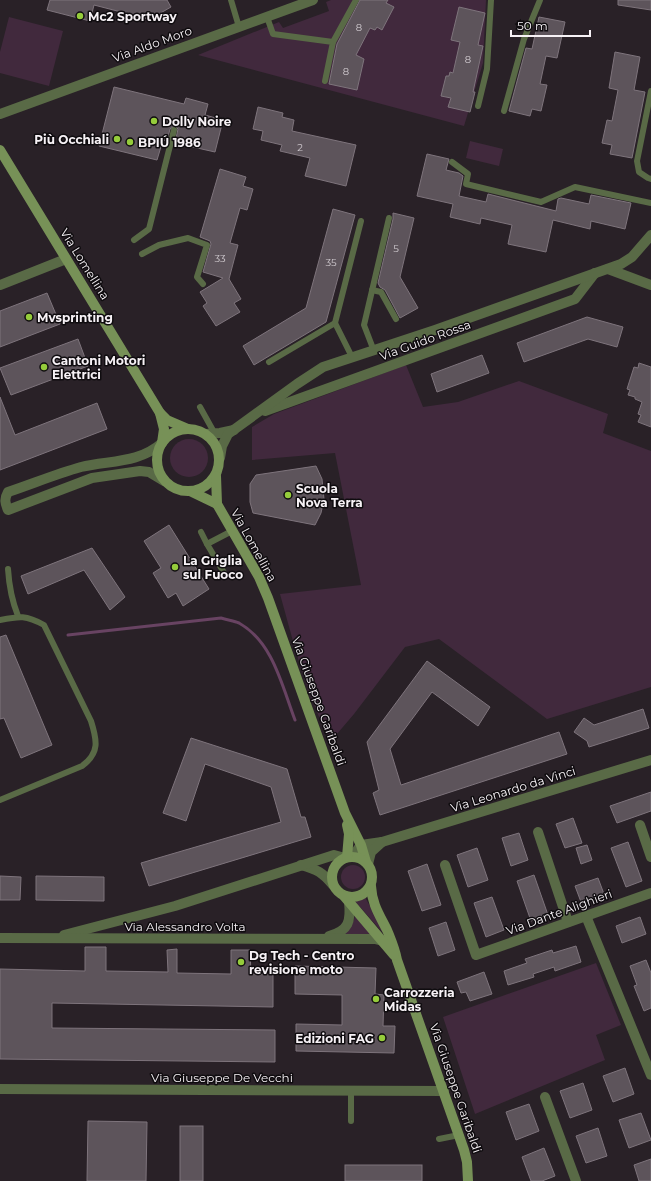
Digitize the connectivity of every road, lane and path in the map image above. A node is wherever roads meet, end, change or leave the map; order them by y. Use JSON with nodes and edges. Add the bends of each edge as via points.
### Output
{"nodes":[{"id":1,"x":231,"y":0,"type":"edge"},
{"id":2,"x":313,"y":0,"type":"edge"},
{"id":3,"x":356,"y":0,"type":"edge"},
{"id":4,"x":491,"y":0,"type":"edge"},
{"id":5,"x":540,"y":0,"type":"edge"},
{"id":6,"x":267,"y":17,"type":"junction"},
{"id":7,"x":239,"y":27,"type":"junction"},
{"id":8,"x":333,"y":42,"type":"junction"},
{"id":9,"x":325,"y":81,"type":"dead end"},
{"id":10,"x":651,"y":91,"type":"edge"},
{"id":11,"x":478,"y":106,"type":"dead end"},
{"id":12,"x":504,"y":112,"type":"dead end"},
{"id":13,"x":0,"y":114,"type":"edge"},
{"id":14,"x":174,"y":130,"type":"dead end"},
{"id":15,"x":0,"y":150,"type":"edge"},
{"id":16,"x":452,"y":162,"type":"dead end"},
{"id":17,"x":651,"y":178,"type":"edge"},
{"id":18,"x":651,"y":202,"type":"edge"},
{"id":19,"x":389,"y":218,"type":"dead end"},
{"id":20,"x":361,"y":221,"type":"dead end"},
{"id":21,"x":651,"y":235,"type":"edge"},
{"id":22,"x":134,"y":240,"type":"dead end"},
{"id":23,"x":142,"y":254,"type":"dead end"},
{"id":24,"x":66,"y":259,"type":"junction"},
{"id":25,"x":608,"y":269,"type":"junction"},
{"id":26,"x":595,"y":273,"type":"junction"},
{"id":27,"x":0,"y":284,"type":"edge"},
{"id":28,"x":203,"y":284,"type":"dead end"},
{"id":29,"x":651,"y":284,"type":"edge"},
{"id":30,"x":372,"y":290,"type":"junction"},
{"id":31,"x":396,"y":319,"type":"dead end"},
{"id":32,"x":335,"y":323,"type":"junction"},
{"id":33,"x":374,"y":350,"type":"junction"},
{"id":34,"x":352,"y":357,"type":"junction"},
{"id":35,"x":269,"y":362,"type":"dead end"},
{"id":36,"x":200,"y":407,"type":"dead end"},
{"id":37,"x":160,"y":413,"type":"junction"},
{"id":38,"x":252,"y":416,"type":"junction"},
{"id":39,"x":188,"y":429,"type":"junction"},
{"id":40,"x":235,"y":429,"type":"junction"},
{"id":41,"x":211,"y":434,"type":"junction"},
{"id":42,"x":162,"y":444,"type":"junction"},
{"id":43,"x":220,"y":458,"type":"junction"},
{"id":44,"x":216,"y":476,"type":"junction"},
{"id":45,"x":164,"y":481,"type":"junction"},
{"id":46,"x":190,"y":491,"type":"junction"},
{"id":47,"x":4,"y":494,"type":"edge"},
{"id":48,"x":217,"y":504,"type":"junction"},
{"id":49,"x":4,"y":511,"type":"edge"},
{"id":50,"x":232,"y":531,"type":"junction"},
{"id":51,"x":201,"y":532,"type":"dead end"},
{"id":52,"x":207,"y":544,"type":"junction"},
{"id":53,"x":8,"y":569,"type":"dead end"},
{"id":54,"x":226,"y":576,"type":"dead end"},
{"id":55,"x":268,"y":598,"type":"joint"},
{"id":56,"x":18,"y":616,"type":"junction"},
{"id":57,"x":0,"y":620,"type":"edge"},
{"id":58,"x":651,"y":760,"type":"edge"},
{"id":59,"x":0,"y":800,"type":"edge"},
{"id":60,"x":344,"y":813,"type":"junction"},
{"id":61,"x":640,"y":825,"type":"dead end"},
{"id":62,"x":538,"y":832,"type":"dead end"},
{"id":63,"x":382,"y":842,"type":"junction"},
{"id":64,"x":361,"y":845,"type":"junction"},
{"id":65,"x":348,"y":857,"type":"junction"},
{"id":66,"x":651,"y":857,"type":"edge"},
{"id":67,"x":367,"y":863,"type":"junction"},
{"id":68,"x":302,"y":865,"type":"junction"},
{"id":69,"x":445,"y":865,"type":"dead end"},
{"id":70,"x":333,"y":885,"type":"junction"},
{"id":71,"x":370,"y":886,"type":"junction"},
{"id":72,"x":651,"y":893,"type":"edge"},
{"id":73,"x":346,"y":899,"type":"junction"},
{"id":74,"x":586,"y":916,"type":"junction"},
{"id":75,"x":568,"y":922,"type":"junction"},
{"id":76,"x":0,"y":938,"type":"edge"},
{"id":77,"x":318,"y":938,"type":"junction"},
{"id":78,"x":51,"y":939,"type":"junction"},
{"id":79,"x":383,"y":941,"type":"junction"},
{"id":80,"x":397,"y":960,"type":"junction"},
{"id":81,"x":651,"y":1075,"type":"edge"},
{"id":82,"x":0,"y":1089,"type":"edge"},
{"id":83,"x":351,"y":1091,"type":"junction"},
{"id":84,"x":444,"y":1091,"type":"junction"},
{"id":85,"x":545,"y":1097,"type":"dead end"},
{"id":86,"x":351,"y":1120,"type":"dead end"},
{"id":87,"x":459,"y":1135,"type":"junction"},
{"id":88,"x":439,"y":1139,"type":"dead end"},
{"id":89,"x":468,"y":1181,"type":"edge"},
{"id":90,"x":576,"y":1181,"type":"edge"}],
"edges":[{"from":1,"to":7,"type":"lane"},
{"from":2,"to":6,"type":"street","name":"Via Aldo Moro"},
{"from":3,"to":8,"type":"lane"},
{"from":4,"to":11,"type":"lane","via":[[487,69]]},
{"from":5,"to":12,"type":"lane","via":[[524,39]]},
{"from":6,"to":7,"type":"street","name":"Via Aldo Moro"},
{"from":6,"to":8,"type":"lane","via":[[273,34]]},
{"from":7,"to":13,"type":"street","name":"Via Aldo Moro"},
{"from":8,"to":9,"type":"lane"},
{"from":10,"to":17,"type":"lane","via":[[637,161],[639,172]]},
{"from":14,"to":22,"type":"lane","via":[[149,229]]},
{"from":15,"to":24,"type":"main road","name":"Via Lomellina"},
{"from":16,"to":18,"type":"lane","via":[[468,174],[466,184],[541,202],[575,187]]},
{"from":19,"to":30,"type":"lane"},
{"from":20,"to":32,"type":"lane"},
{"from":21,"to":25,"type":"street","name":"Via Guido Rossa","via":[[632,256]]},
{"from":23,"to":28,"type":"lane","via":[[159,245],[188,238],[206,245],[197,277]]},
{"from":24,"to":27,"type":"street"},
{"from":24,"to":37,"type":"main road","name":"Via Lomellina"},
{"from":25,"to":26,"type":"street","name":"Via Guido Rossa"},
{"from":25,"to":29,"type":"street"},
{"from":26,"to":33,"type":"street","name":"Via Guido Rossa"},
{"from":26,"to":38,"type":"street","name":"Via Guido Rossa","via":[[575,299]]},
{"from":30,"to":31,"type":"lane","via":[[381,292]]},
{"from":30,"to":33,"type":"lane","via":[[364,325]]},
{"from":32,"to":34,"type":"lane"},
{"from":32,"to":35,"type":"lane"},
{"from":33,"to":34,"type":"street","name":"Via Guido Rossa"},
{"from":34,"to":38,"type":"street","name":"Via Guido Rossa","via":[[323,368]]},
{"from":36,"to":41,"type":"lane"},
{"from":37,"to":39,"type":"main road","name":"Via Lomellina","via":[[167,420]]},
{"from":37,"to":42,"type":"main road","name":"Via Lomellina","via":[[164,429]]},
{"from":38,"to":40,"type":"street","name":"Via Guido Rossa"},
{"from":39,"to":41,"type":"main road"},
{"from":39,"to":42,"type":"main road","via":[[174,432]]},
{"from":40,"to":41,"type":"street","name":"Via Guido Rossa"},
{"from":40,"to":43,"type":"street","name":"Via Guido Rossa","via":[[224,441]]},
{"from":41,"to":43,"type":"main road"},
{"from":42,"to":45,"type":"main road","via":[[157,464]]},
{"from":42,"to":47,"type":"street","via":[[143,456],[78,468]]},
{"from":43,"to":44,"type":"main road"},
{"from":44,"to":46,"type":"main road","via":[[203,487]]},
{"from":44,"to":48,"type":"main road","name":"Via Lomellina"},
{"from":45,"to":46,"type":"main road","via":[[180,491]]},
{"from":45,"to":49,"type":"street","via":[[149,472],[140,471],[92,478]]},
{"from":46,"to":48,"type":"main road","name":"Via Lomellina"},
{"from":47,"to":49,"type":"street"},
{"from":48,"to":50,"type":"main road","name":"Via Lomellina"},
{"from":50,"to":52,"type":"lane"},
{"from":50,"to":55,"type":"main road","name":"Via Lomellina","via":[[259,577]]},
{"from":51,"to":52,"type":"lane"},
{"from":52,"to":54,"type":"lane"},
{"from":53,"to":56,"type":"lane"},
{"from":55,"to":60,"type":"main road","name":"Via Giuseppe Garibaldi"},
{"from":56,"to":57,"type":"lane"},
{"from":56,"to":59,"type":"lane","via":[[32,618],[44,625],[91,721],[96,737],[90,760],[82,766]]},
{"from":58,"to":63,"type":"street","name":"Via Leonardo da Vinci"},
{"from":60,"to":64,"type":"main road","name":"Via Giuseppe Garibaldi"},
{"from":60,"to":65,"type":"main road","name":"Via Giuseppe Garibaldi","via":[[349,834]]},
{"from":61,"to":66,"type":"street"},
{"from":62,"to":75,"type":"street"},
{"from":63,"to":64,"type":"street","name":"Via Leonardo da Vinci"},
{"from":63,"to":67,"type":"street","via":[[371,852]]},
{"from":64,"to":65,"type":"street"},
{"from":64,"to":67,"type":"main road","name":"Via Giuseppe Garibaldi"},
{"from":65,"to":67,"type":"main road","via":[[359,858]]},
{"from":65,"to":68,"type":"street","name":"Via Alessandro Volta","via":[[334,855]]},
{"from":65,"to":70,"type":"main road","via":[[334,867]]},
{"from":67,"to":71,"type":"main road","via":[[373,878]]},
{"from":68,"to":70,"type":"street","via":[[324,874]]},
{"from":68,"to":78,"type":"street","name":"Via Alessandro Volta","via":[[175,906]]},
{"from":69,"to":75,"type":"street","name":"Via Dante Alighieri","via":[[476,955]]},
{"from":70,"to":73,"type":"main road"},
{"from":71,"to":73,"type":"main road","via":[[362,895]]},
{"from":71,"to":80,"type":"main road","name":"Via Giuseppe Garibaldi","via":[[374,905],[393,943]]},
{"from":72,"to":74,"type":"street","name":"Via Dante Alighieri"},
{"from":73,"to":77,"type":"street","name":"Via Alessandro Volta","via":[[350,914],[346,928],[339,933]]},
{"from":73,"to":79,"type":"main road","name":"Via Giuseppe Garibaldi"},
{"from":74,"to":75,"type":"street","name":"Via Dante Alighieri"},
{"from":74,"to":81,"type":"street"},
{"from":76,"to":78,"type":"street","name":"Via Alessandro Volta"},
{"from":77,"to":78,"type":"street","name":"Via Alessandro Volta"},
{"from":77,"to":79,"type":"street","name":"Via Alessandro Volta"},
{"from":79,"to":80,"type":"main road","name":"Via Giuseppe Garibaldi"},
{"from":80,"to":84,"type":"main road","name":"Via Giuseppe Garibaldi"},
{"from":82,"to":83,"type":"street","name":"Via Giuseppe De Vecchi"},
{"from":83,"to":84,"type":"street","name":"Via Giuseppe De Vecchi"},
{"from":83,"to":86,"type":"lane"},
{"from":84,"to":87,"type":"main road","name":"Via Giuseppe Garibaldi"},
{"from":85,"to":90,"type":"street"},
{"from":87,"to":88,"type":"lane"},
{"from":87,"to":89,"type":"main road","name":"Via Giuseppe Garibaldi","via":[[467,1162]]}]}
